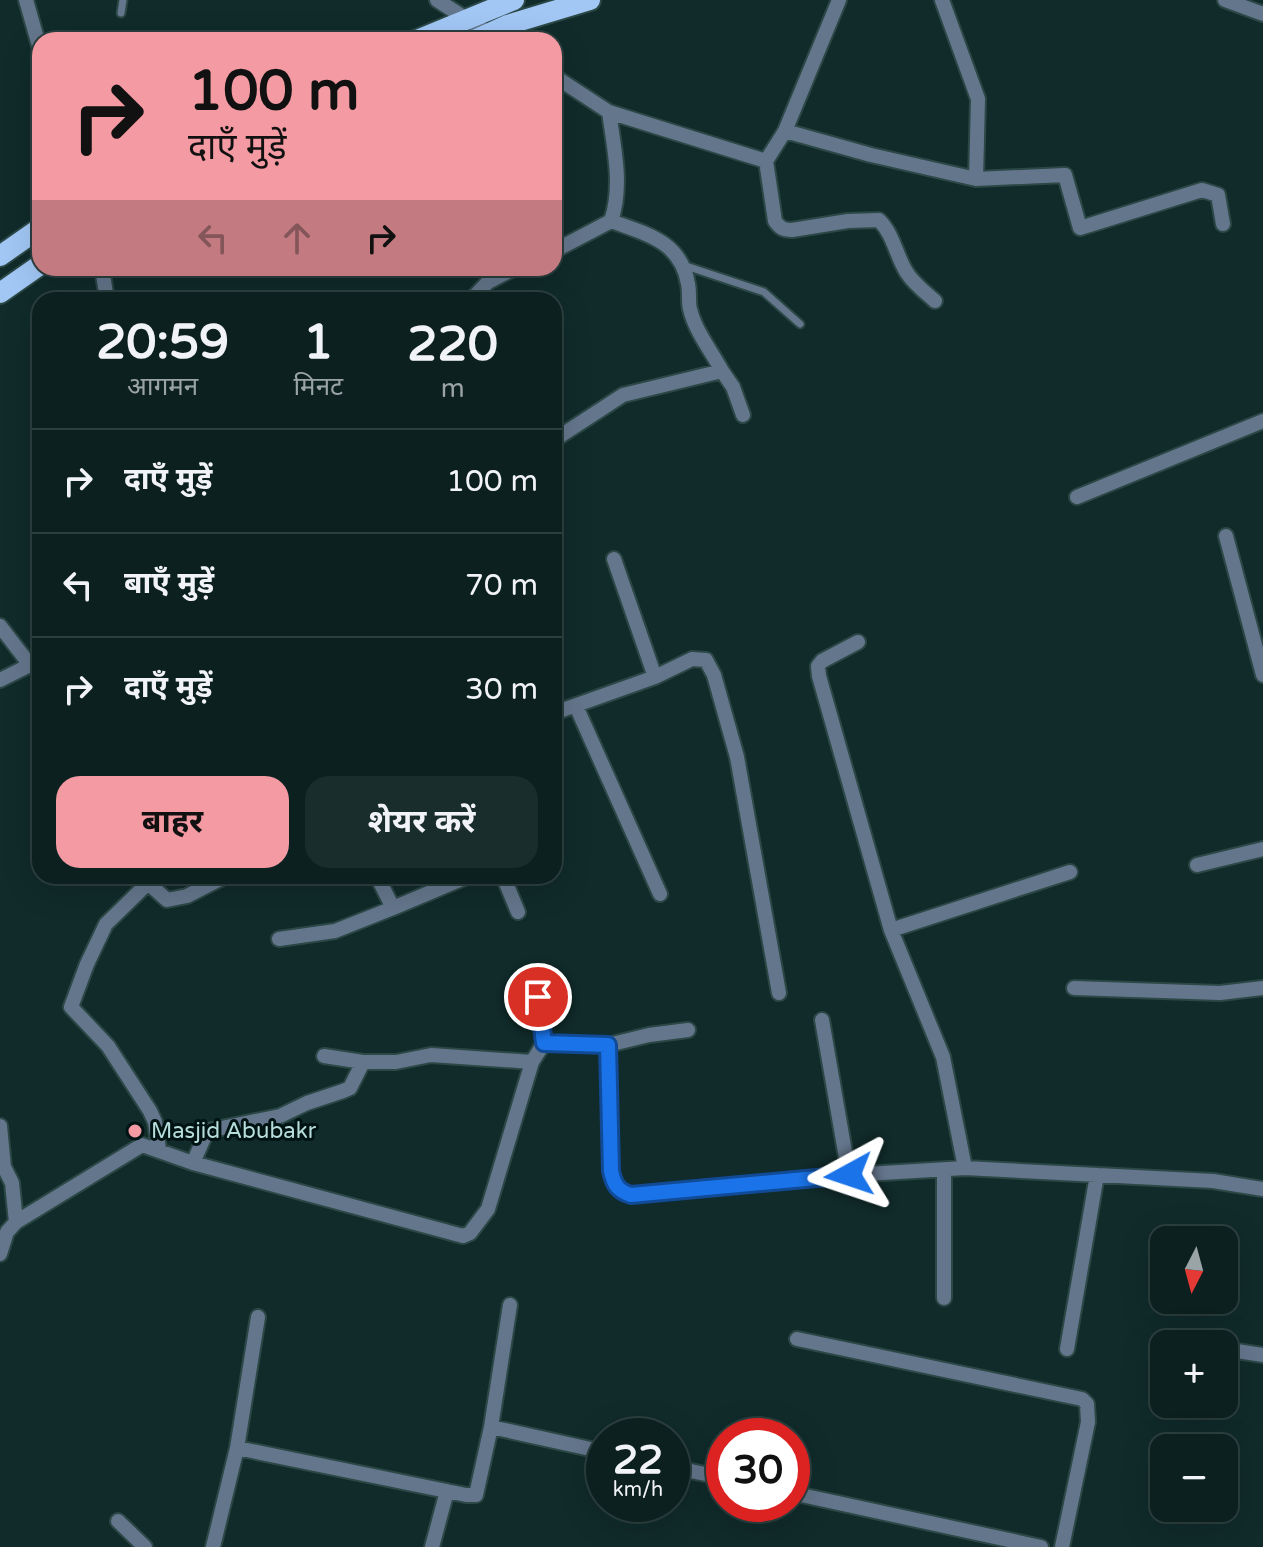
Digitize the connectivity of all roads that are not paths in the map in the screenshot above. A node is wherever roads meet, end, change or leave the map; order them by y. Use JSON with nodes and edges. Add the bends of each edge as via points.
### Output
{"nodes":[{"id":1,"x":26,"y":0,"type":"edge"},
{"id":2,"x":123,"y":0,"type":"edge"},
{"id":3,"x":437,"y":0,"type":"edge"},
{"id":4,"x":514,"y":0,"type":"edge"},
{"id":5,"x":590,"y":0,"type":"edge"},
{"id":6,"x":839,"y":0,"type":"edge"},
{"id":7,"x":1225,"y":0,"type":"edge"},
{"id":8,"x":945,"y":1,"type":"edge"},
{"id":9,"x":121,"y":13,"type":"dead end"},
{"id":10,"x":1263,"y":14,"type":"edge"},
{"id":11,"x":463,"y":19,"type":"junction"},
{"id":12,"x":35,"y":32,"type":"edge"},
{"id":13,"x":435,"y":32,"type":"edge"},
{"id":14,"x":479,"y":32,"type":"edge"},
{"id":15,"x":496,"y":32,"type":"edge"},
{"id":16,"x":562,"y":81,"type":"edge"},
{"id":17,"x":609,"y":112,"type":"junction"},
{"id":18,"x":785,"y":131,"type":"junction"},
{"id":19,"x":766,"y":161,"type":"junction"},
{"id":20,"x":976,"y":179,"type":"junction"},
{"id":21,"x":611,"y":221,"type":"junction"},
{"id":22,"x":1223,"y":224,"type":"dead end"},
{"id":23,"x":32,"y":234,"type":"edge"},
{"id":24,"x":562,"y":247,"type":"edge"},
{"id":25,"x":0,"y":256,"type":"edge"},
{"id":26,"x":682,"y":265,"type":"junction"},
{"id":27,"x":32,"y":271,"type":"edge"},
{"id":28,"x":494,"y":276,"type":"edge"},
{"id":29,"x":479,"y":292,"type":"edge"},
{"id":30,"x":0,"y":293,"type":"edge"},
{"id":31,"x":935,"y":301,"type":"dead end"},
{"id":32,"x":800,"y":324,"type":"dead end"},
{"id":33,"x":722,"y":371,"type":"junction"},
{"id":34,"x":743,"y":415,"type":"dead end"},
{"id":35,"x":1263,"y":421,"type":"edge"},
{"id":36,"x":562,"y":435,"type":"edge"},
{"id":37,"x":1077,"y":497,"type":"dead end"},
{"id":38,"x":1226,"y":536,"type":"dead end"},
{"id":39,"x":614,"y":559,"type":"dead end"},
{"id":40,"x":0,"y":626,"type":"edge"},
{"id":41,"x":858,"y":642,"type":"dead end"},
{"id":42,"x":32,"y":663,"type":"edge"},
{"id":43,"x":32,"y":667,"type":"edge"},
{"id":44,"x":1263,"y":675,"type":"edge"},
{"id":45,"x":655,"y":677,"type":"junction"},
{"id":46,"x":0,"y":680,"type":"edge"},
{"id":47,"x":576,"y":706,"type":"junction"},
{"id":48,"x":562,"y":710,"type":"edge"},
{"id":49,"x":1263,"y":849,"type":"edge"},
{"id":50,"x":1197,"y":865,"type":"dead end"},
{"id":51,"x":1070,"y":872,"type":"dead end"},
{"id":52,"x":143,"y":884,"type":"edge"},
{"id":53,"x":151,"y":884,"type":"edge"},
{"id":54,"x":210,"y":884,"type":"edge"},
{"id":55,"x":381,"y":884,"type":"edge"},
{"id":56,"x":450,"y":884,"type":"edge"},
{"id":57,"x":506,"y":884,"type":"edge"},
{"id":58,"x":660,"y":894,"type":"dead end"},
{"id":59,"x":393,"y":908,"type":"junction"},
{"id":60,"x":518,"y":912,"type":"dead end"},
{"id":61,"x":891,"y":930,"type":"junction"},
{"id":62,"x":279,"y":939,"type":"dead end"},
{"id":63,"x":535,"y":974,"type":"dead end"},
{"id":64,"x":1074,"y":988,"type":"dead end"},
{"id":65,"x":1263,"y":988,"type":"edge"},
{"id":66,"x":779,"y":993,"type":"dead end"},
{"id":67,"x":822,"y":1020,"type":"dead end"},
{"id":68,"x":688,"y":1030,"type":"dead end"},
{"id":69,"x":544,"y":1043,"type":"junction"},
{"id":70,"x":608,"y":1045,"type":"junction"},
{"id":71,"x":324,"y":1056,"type":"dead end"},
{"id":72,"x":363,"y":1062,"type":"junction"},
{"id":73,"x":532,"y":1062,"type":"junction"},
{"id":74,"x":0,"y":1126,"type":"edge"},
{"id":75,"x":159,"y":1149,"type":"junction"},
{"id":76,"x":193,"y":1163,"type":"junction"},
{"id":77,"x":965,"y":1168,"type":"junction"},
{"id":78,"x":944,"y":1170,"type":"junction"},
{"id":79,"x":849,"y":1175,"type":"junction"},
{"id":80,"x":1097,"y":1175,"type":"junction"},
{"id":81,"x":1263,"y":1189,"type":"edge"},
{"id":82,"x":8,"y":1228,"type":"edge"},
{"id":83,"x":0,"y":1254,"type":"edge"},
{"id":84,"x":944,"y":1298,"type":"dead end"},
{"id":85,"x":510,"y":1305,"type":"dead end"},
{"id":86,"x":258,"y":1317,"type":"dead end"},
{"id":87,"x":797,"y":1339,"type":"dead end"},
{"id":88,"x":1067,"y":1349,"type":"dead end"},
{"id":89,"x":1238,"y":1351,"type":"edge"},
{"id":90,"x":1263,"y":1355,"type":"edge"},
{"id":91,"x":491,"y":1427,"type":"junction"},
{"id":92,"x":237,"y":1448,"type":"junction"},
{"id":93,"x":586,"y":1448,"type":"edge"},
{"id":94,"x":447,"y":1491,"type":"junction"},
{"id":95,"x":810,"y":1497,"type":"edge"},
{"id":96,"x":118,"y":1521,"type":"dead end"},
{"id":97,"x":145,"y":1547,"type":"edge"},
{"id":98,"x":213,"y":1547,"type":"edge"},
{"id":99,"x":432,"y":1547,"type":"edge"},
{"id":100,"x":1041,"y":1547,"type":"edge"},
{"id":101,"x":1062,"y":1547,"type":"edge"}],
"edges":[{"from":1,"to":12,"type":"street"},
{"from":2,"to":9,"type":"lane"},
{"from":3,"to":11,"type":"street"},
{"from":4,"to":11,"type":"main road"},
{"from":5,"to":15,"type":"main road"},
{"from":6,"to":18,"type":"street"},
{"from":7,"to":10,"type":"street"},
{"from":8,"to":20,"type":"street","via":[[978,99]]},
{"from":11,"to":13,"type":"main road"},
{"from":11,"to":14,"type":"street"},
{"from":16,"to":17,"type":"street"},
{"from":17,"to":19,"type":"street"},
{"from":17,"to":21,"type":"street","via":[[618,185]]},
{"from":18,"to":19,"type":"street"},
{"from":18,"to":20,"type":"street"},
{"from":19,"to":31,"type":"street","via":[[779,227],[879,220],[904,270]]},
{"from":20,"to":22,"type":"street","via":[[1065,175],[1080,228],[1202,190],[1218,195]]},
{"from":21,"to":24,"type":"street"},
{"from":21,"to":26,"type":"street","via":[[664,242]]},
{"from":23,"to":25,"type":"main road"},
{"from":26,"to":32,"type":"lane","via":[[764,292]]},
{"from":26,"to":33,"type":"street","via":[[694,320]]},
{"from":27,"to":30,"type":"main road"},
{"from":28,"to":29,"type":"street"},
{"from":33,"to":34,"type":"street"},
{"from":33,"to":36,"type":"street","via":[[623,395]]},
{"from":35,"to":37,"type":"street"},
{"from":38,"to":44,"type":"street"},
{"from":39,"to":45,"type":"street"},
{"from":40,"to":42,"type":"street"},
{"from":41,"to":61,"type":"street","via":[[822,661],[818,670]]},
{"from":43,"to":46,"type":"street"},
{"from":45,"to":47,"type":"street"},
{"from":45,"to":66,"type":"street","via":[[692,659],[706,660],[714,675],[737,757]]},
{"from":47,"to":48,"type":"street"},
{"from":47,"to":58,"type":"street"},
{"from":49,"to":50,"type":"street"},
{"from":51,"to":61,"type":"street"},
{"from":52,"to":75,"type":"street","via":[[106,924],[71,1007],[108,1046],[150,1111]]},
{"from":53,"to":54,"type":"street","via":[[167,900]]},
{"from":55,"to":59,"type":"street"},
{"from":56,"to":59,"type":"street"},
{"from":57,"to":60,"type":"street"},
{"from":59,"to":62,"type":"street","via":[[335,931]]},
{"from":61,"to":77,"type":"street","via":[[943,1057]]},
{"from":63,"to":69,"type":"street"},
{"from":64,"to":65,"type":"street","via":[[1220,993]]},
{"from":67,"to":79,"type":"street"},
{"from":68,"to":70,"type":"street"},
{"from":69,"to":70,"type":"street"},
{"from":69,"to":73,"type":"street"},
{"from":70,"to":79,"type":"street","via":[[611,1171],[621,1192]]},
{"from":71,"to":72,"type":"street"},
{"from":72,"to":73,"type":"street","via":[[431,1055]]},
{"from":72,"to":76,"type":"street","via":[[350,1088],[280,1116],[207,1131]]},
{"from":73,"to":76,"type":"street","via":[[488,1209],[463,1236]]},
{"from":74,"to":82,"type":"street","via":[[4,1167],[12,1183]]},
{"from":75,"to":76,"type":"street"},
{"from":75,"to":82,"type":"street","via":[[136,1146]]},
{"from":77,"to":78,"type":"street"},
{"from":77,"to":80,"type":"street"},
{"from":78,"to":79,"type":"street"},
{"from":78,"to":84,"type":"street"},
{"from":80,"to":81,"type":"street"},
{"from":80,"to":88,"type":"street"},
{"from":82,"to":83,"type":"street"},
{"from":85,"to":91,"type":"street"},
{"from":86,"to":92,"type":"street"},
{"from":87,"to":101,"type":"street","via":[[1082,1399],[1088,1422]]},
{"from":89,"to":90,"type":"street"},
{"from":91,"to":93,"type":"street"},
{"from":91,"to":94,"type":"street","via":[[476,1495]]},
{"from":92,"to":94,"type":"street"},
{"from":92,"to":98,"type":"street"},
{"from":94,"to":99,"type":"street"},
{"from":95,"to":100,"type":"street"},
{"from":96,"to":97,"type":"street"}]}
